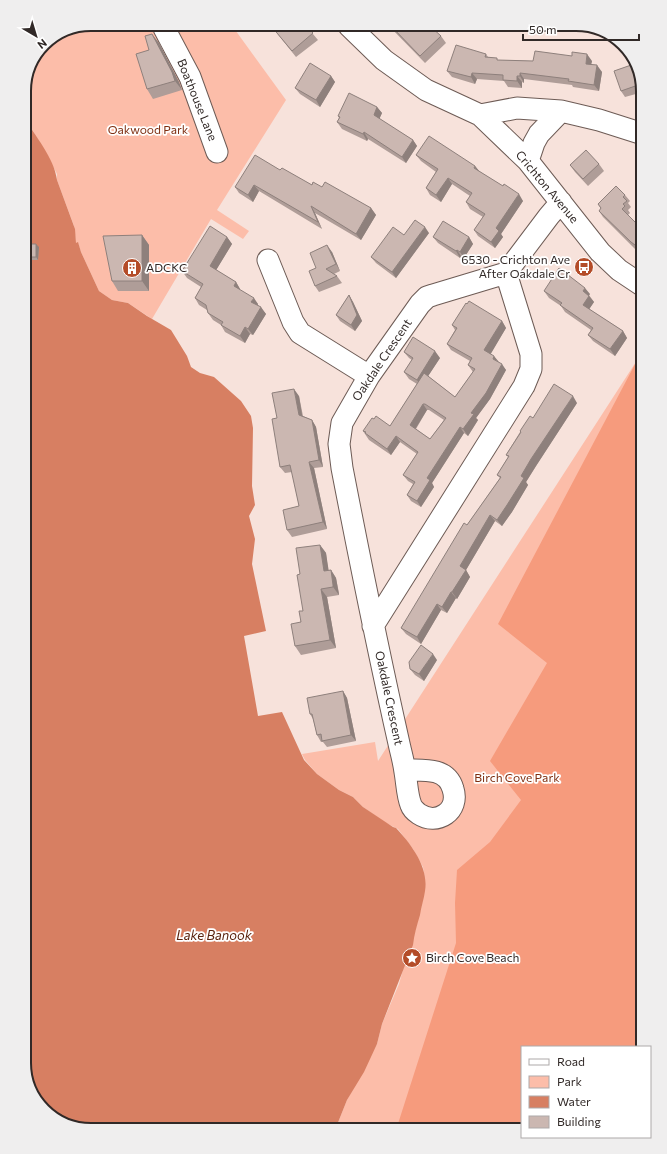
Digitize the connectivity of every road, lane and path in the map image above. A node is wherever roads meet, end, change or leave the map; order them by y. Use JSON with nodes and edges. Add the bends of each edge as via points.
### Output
{"nodes":[{"id":1,"x":166,"y":31,"type":"edge"},
{"id":2,"x":354,"y":31,"type":"edge"},
{"id":3,"x":561,"y":111,"type":"junction"},
{"id":4,"x":480,"y":115,"type":"junction"},
{"id":5,"x":636,"y":132,"type":"edge"},
{"id":6,"x":217,"y":152,"type":"dead end"},
{"id":7,"x":528,"y":161,"type":"junction"},
{"id":8,"x":561,"y":202,"type":"junction"},
{"id":9,"x":268,"y":260,"type":"dead end"},
{"id":10,"x":506,"y":273,"type":"junction"},
{"id":11,"x":636,"y":281,"type":"edge"},
{"id":12,"x":369,"y":376,"type":"junction"},
{"id":13,"x":373,"y":626,"type":"junction"},
{"id":14,"x":405,"y":770,"type":"dead end"}],
"edges":[{"from":1,"to":6,"type":"street","name":"Boathouse Lane","via":[[190,77]]},
{"from":2,"to":4,"type":"street","name":"Crichton Avenue","via":[[384,60],[426,90]]},
{"from":3,"to":4,"type":"street","via":[[517,108]]},
{"from":3,"to":5,"type":"street"},
{"from":3,"to":7,"type":"street","via":[[539,134]]},
{"from":4,"to":7,"type":"street","name":"Crichton Avenue"},
{"from":7,"to":8,"type":"street","name":"Crichton Avenue"},
{"from":8,"to":10,"type":"street"},
{"from":8,"to":11,"type":"street","name":"Crichton Avenue","via":[[600,252]]},
{"from":9,"to":12,"type":"street","via":[[300,333]]},
{"from":10,"to":12,"type":"street","name":"Oakdale Crescent","via":[[427,298],[420,304]]},
{"from":10,"to":13,"type":"street","via":[[531,354],[529,376]]},
{"from":12,"to":13,"type":"street","name":"Oakdale Crescent","via":[[342,422],[339,444]]},
{"from":13,"to":14,"type":"street","name":"Oakdale Crescent"}]}
